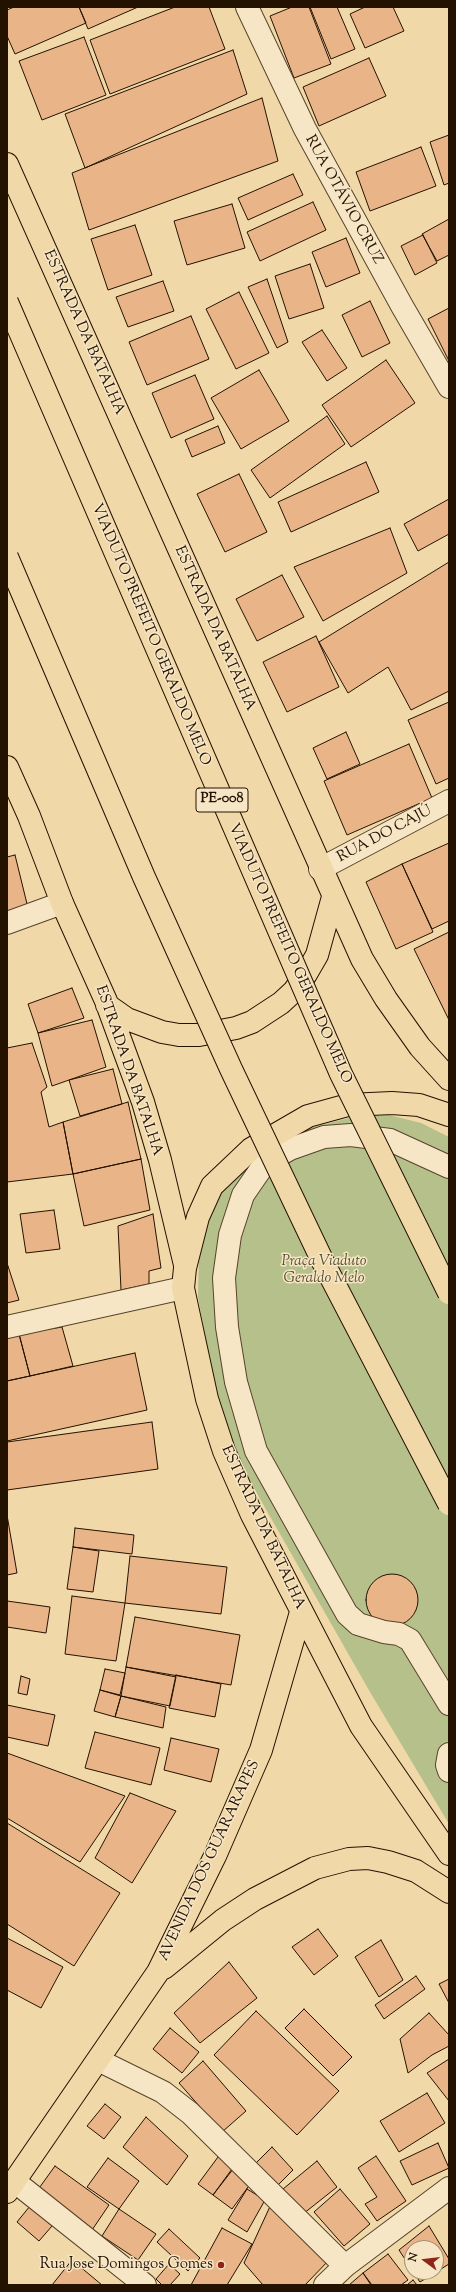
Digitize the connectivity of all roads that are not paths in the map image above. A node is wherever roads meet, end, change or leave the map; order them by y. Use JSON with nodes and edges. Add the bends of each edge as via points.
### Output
{"nodes":[{"id":1,"x":248,"y":7,"type":"edge"},
{"id":2,"x":7,"y":164,"type":"edge"},
{"id":3,"x":7,"y":302,"type":"edge"},
{"id":4,"x":449,"y":387,"type":"edge"},
{"id":5,"x":7,"y":557,"type":"edge"},
{"id":6,"x":7,"y":767,"type":"edge"},
{"id":7,"x":449,"y":801,"type":"edge"},
{"id":8,"x":320,"y":869,"type":"junction"},
{"id":9,"x":333,"y":897,"type":"junction"},
{"id":10,"x":62,"y":903,"type":"junction"},
{"id":11,"x":7,"y":923,"type":"edge"},
{"id":12,"x":107,"y":1005,"type":"junction"},
{"id":13,"x":449,"y":1079,"type":"edge"},
{"id":14,"x":449,"y":1115,"type":"edge"},
{"id":15,"x":449,"y":1167,"type":"edge"},
{"id":16,"x":184,"y":1278,"type":"junction"},
{"id":17,"x":449,"y":1293,"type":"edge"},
{"id":18,"x":7,"y":1327,"type":"edge"},
{"id":19,"x":449,"y":1504,"type":"edge"},
{"id":20,"x":301,"y":1612,"type":"junction"},
{"id":21,"x":449,"y":1704,"type":"edge"},
{"id":22,"x":449,"y":1754,"type":"edge"},
{"id":23,"x":449,"y":1771,"type":"edge"},
{"id":24,"x":449,"y":1854,"type":"edge"},
{"id":25,"x":449,"y":1892,"type":"edge"},
{"id":26,"x":158,"y":1972,"type":"junction"},
{"id":27,"x":100,"y":2061,"type":"junction"},
{"id":28,"x":11,"y":2187,"type":"edge"},
{"id":29,"x":449,"y":2188,"type":"edge"},
{"id":30,"x":345,"y":2266,"type":"junction"},
{"id":31,"x":145,"y":2285,"type":"edge"},
{"id":32,"x":325,"y":2285,"type":"edge"}],
"edges":[{"from":1,"to":4,"type":"street","name":"RUA OTÁVIO CRUZ","via":[[305,129]]},
{"from":2,"to":8,"type":"main road","name":"ESTRADA DA BATALHA"},
{"from":3,"to":17,"type":"main road","name":"VIADUTO PREFEITO GERALDO MELO","number":"PE-008","bridge":true,"via":[[341,1074]]},
{"from":5,"to":19,"type":"main road","bridge":true,"via":[[144,877],[231,1069],[323,1262]]},
{"from":6,"to":10,"type":"main road","name":"ESTRADA DA BATALHA","via":[[29,816]]},
{"from":7,"to":8,"type":"street","name":"RUA DO CAJÚ"},
{"from":8,"to":9,"type":"main road","name":"ESTRADA DA BATALHA"},
{"from":9,"to":12,"type":"main road","via":[[317,955],[306,974],[294,991],[281,1003],[252,1022],[206,1034],[179,1035],[162,1032],[127,1019]]},
{"from":9,"to":13,"type":"main road","name":"ESTRADA DA BATALHA","via":[[362,959],[386,999],[420,1047]]},
{"from":10,"to":11,"type":"street"},
{"from":10,"to":12,"type":"main road","name":"ESTRADA DA BATALHA"},
{"from":12,"to":16,"type":"main road","name":"ESTRADA DA BATALHA","via":[[158,1152]]},
{"from":14,"to":16,"type":"main road","via":[[418,1105],[392,1103],[348,1106],[308,1116],[251,1148],[212,1186],[198,1218]]},
{"from":15,"to":21,"type":"street","via":[[390,1140],[351,1135],[324,1137],[290,1148],[265,1163],[243,1195],[230,1235],[224,1278],[227,1327],[236,1382],[256,1452],[347,1614],[358,1624],[399,1634],[410,1640]]},
{"from":16,"to":18,"type":"street"},
{"from":16,"to":20,"type":"main road","name":"ESTRADA DA BATALHA","via":[[207,1399],[224,1451],[252,1515]]},
{"from":20,"to":24,"type":"main road","name":"ESTRADA DA BATALHA","via":[[361,1726]]},
{"from":20,"to":26,"type":"main road","name":"AVENIDA DOS GUARARAPES","via":[[261,1750],[218,1850]]},
{"from":22,"to":23,"type":"street"},
{"from":25,"to":26,"type":"main road","name":"AVENIDA DOS GUARARAPES","via":[[416,1871],[375,1860],[349,1859],[315,1868],[255,1898]]},
{"from":26,"to":27,"type":"main road","name":"AVENIDA DOS GUARARAPES"},
{"from":27,"to":28,"type":"main road","name":"AVENIDA DOS GUARARAPES"},
{"from":27,"to":30,"type":"street","via":[[163,2092],[190,2113]]},
{"from":28,"to":31,"type":"street"},
{"from":29,"to":30,"type":"street"},
{"from":30,"to":32,"type":"street"}]}
